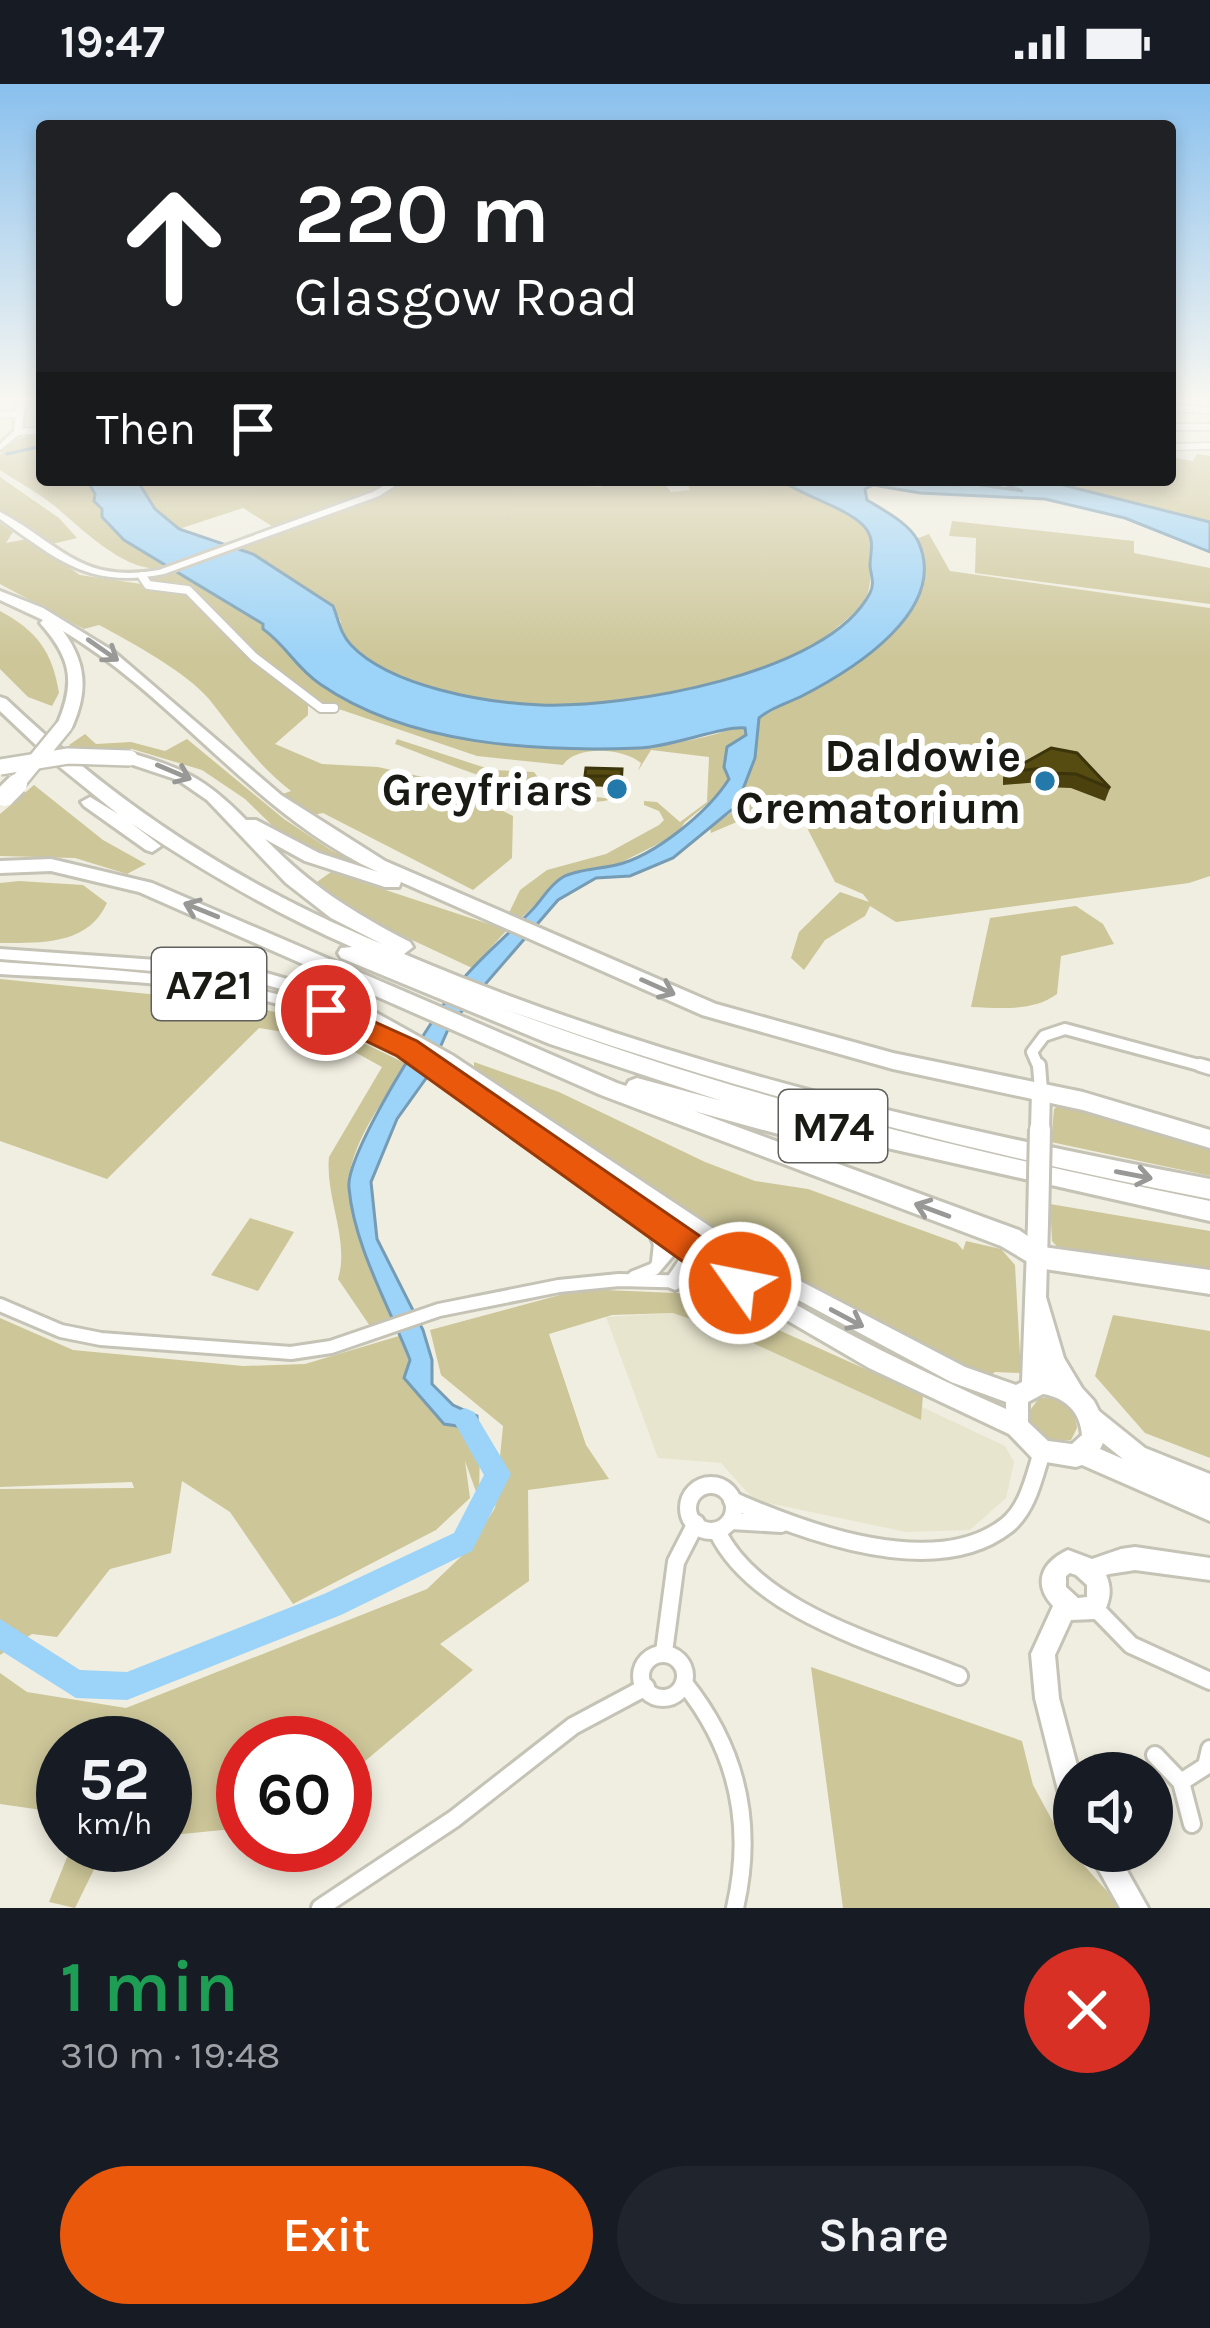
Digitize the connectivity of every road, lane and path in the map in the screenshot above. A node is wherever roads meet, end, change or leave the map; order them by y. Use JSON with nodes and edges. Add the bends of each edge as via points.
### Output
{"nodes":[{"id":1,"x":390,"y":486,"type":"edge"},
{"id":2,"x":0,"y":515,"type":"edge"},
{"id":3,"x":142,"y":576,"type":"junction"},
{"id":4,"x":0,"y":596,"type":"edge"},
{"id":5,"x":0,"y":702,"type":"edge"},
{"id":6,"x":334,"y":708,"type":"dead end"},
{"id":7,"x":0,"y":722,"type":"edge"},
{"id":8,"x":0,"y":767,"type":"edge"},
{"id":9,"x":213,"y":796,"type":"junction"},
{"id":10,"x":2,"y":798,"type":"edge"},
{"id":11,"x":0,"y":867,"type":"edge"},
{"id":12,"x":493,"y":916,"type":"junction"},
{"id":13,"x":0,"y":954,"type":"edge"},
{"id":14,"x":0,"y":968,"type":"edge"},
{"id":15,"x":469,"y":994,"type":"junction"},
{"id":16,"x":430,"y":1000,"type":"junction"},
{"id":17,"x":409,"y":1043,"type":"junction"},
{"id":18,"x":519,"y":1050,"type":"junction"},
{"id":19,"x":442,"y":1065,"type":"junction"},
{"id":20,"x":1210,"y":1068,"type":"edge"},
{"id":21,"x":1041,"y":1091,"type":"junction"},
{"id":22,"x":1210,"y":1139,"type":"edge"},
{"id":23,"x":1210,"y":1189,"type":"edge"},
{"id":24,"x":1210,"y":1211,"type":"edge"},
{"id":25,"x":653,"y":1226,"type":"junction"},
{"id":26,"x":694,"y":1244,"type":"junction"},
{"id":27,"x":1039,"y":1257,"type":"junction"},
{"id":28,"x":658,"y":1265,"type":"junction"},
{"id":29,"x":619,"y":1280,"type":"junction"},
{"id":30,"x":675,"y":1281,"type":"junction"},
{"id":31,"x":1210,"y":1282,"type":"edge"},
{"id":32,"x":740,"y":1283,"type":"junction"},
{"id":33,"x":1037,"y":1298,"type":"junction"},
{"id":34,"x":0,"y":1304,"type":"edge"},
{"id":35,"x":1025,"y":1390,"type":"junction"},
{"id":36,"x":1076,"y":1396,"type":"junction"},
{"id":37,"x":1092,"y":1418,"type":"junction"},
{"id":38,"x":1017,"y":1426,"type":"junction"},
{"id":39,"x":1042,"y":1453,"type":"junction"},
{"id":40,"x":1082,"y":1453,"type":"junction"},
{"id":41,"x":1210,"y":1486,"type":"edge"},
{"id":42,"x":732,"y":1500,"type":"junction"},
{"id":43,"x":1210,"y":1509,"type":"edge"},
{"id":44,"x":696,"y":1523,"type":"junction"},
{"id":45,"x":724,"y":1526,"type":"junction"},
{"id":46,"x":796,"y":1526,"type":"junction"},
{"id":47,"x":1210,"y":1569,"type":"edge"},
{"id":48,"x":1091,"y":1571,"type":"junction"},
{"id":49,"x":1066,"y":1605,"type":"junction"},
{"id":50,"x":1095,"y":1608,"type":"junction"},
{"id":51,"x":664,"y":1652,"type":"junction"},
{"id":52,"x":959,"y":1676,"type":"dead end"},
{"id":53,"x":1210,"y":1681,"type":"edge"},
{"id":54,"x":683,"y":1683,"type":"junction"},
{"id":55,"x":646,"y":1687,"type":"junction"},
{"id":56,"x":1210,"y":1749,"type":"edge"},
{"id":57,"x":1061,"y":1752,"type":"edge"},
{"id":58,"x":1173,"y":1773,"type":"edge"},
{"id":59,"x":1181,"y":1782,"type":"junction"},
{"id":60,"x":1192,"y":1824,"type":"dead end"},
{"id":61,"x":1114,"y":1872,"type":"edge"},
{"id":62,"x":343,"y":1901,"type":"edge"},
{"id":63,"x":320,"y":1908,"type":"edge"},
{"id":64,"x":735,"y":1908,"type":"edge"},
{"id":65,"x":1135,"y":1908,"type":"edge"}],
"edges":[{"from":1,"to":3,"type":"main road"},
{"from":2,"to":3,"type":"main road","via":[[86,572]]},
{"from":3,"to":6,"type":"street","via":[[148,585],[188,590],[254,657],[322,708]]},
{"from":4,"to":10,"type":"highway","bridge":true,"via":[[68,645],[78,677],[65,725]]},
{"from":4,"to":12,"type":"highway","number":"M74","one_way":true,"via":[[113,657],[326,836]]},
{"from":5,"to":15,"type":"highway","number":"M74","via":[[69,767],[168,839],[310,921]]},
{"from":7,"to":16,"type":"highway","via":[[154,848]]},
{"from":8,"to":9,"type":"highway","number":"M74","one_way":true,"bridge":true,"via":[[68,756],[130,758],[172,770]]},
{"from":9,"to":12,"type":"highway","number":"M74","via":[[288,847]]},
{"from":9,"to":15,"type":"highway","number":"M74","via":[[316,897]]},
{"from":16,"to":11,"type":"highway","one_way":true,"via":[[145,887],[51,865]]},
{"from":12,"to":21,"type":"highway","number":"M74","one_way":true,"via":[[766,1028]]},
{"from":13,"to":17,"type":"main road","number":"A721","via":[[260,975],[321,992]]},
{"from":14,"to":17,"type":"main road","number":"A721","via":[[261,992]]},
{"from":15,"to":16,"type":"highway"},
{"from":15,"to":18,"type":"highway"},
{"from":15,"to":23,"type":"highway","number":"M74","one_way":true,"via":[[892,1122]]},
{"from":15,"to":24,"type":"highway","number":"M74","via":[[657,1074],[842,1129]]},
{"from":17,"to":19,"type":"main road","number":"A721"},
{"from":18,"to":24,"type":"highway","via":[[833,1143]]},
{"from":27,"to":18,"type":"highway","one_way":true,"via":[[1010,1238]]},
{"from":19,"to":25,"type":"main road","number":"A721"},
{"from":19,"to":26,"type":"main road","number":"A721","via":[[617,1177]]},
{"from":20,"to":21,"type":"street","via":[[1055,1030],[1032,1052]]},
{"from":21,"to":22,"type":"highway","number":"M74"},
{"from":21,"to":27,"type":"main road","bridge":true},
{"from":25,"to":26,"type":"main road","number":"A721"},
{"from":25,"to":28,"type":"street"},
{"from":26,"to":28,"type":"street"},
{"from":26,"to":30,"type":"main road"},
{"from":26,"to":32,"type":"main road","number":"A721"},
{"from":26,"to":35,"type":"main road","number":"A721","one_way":true,"via":[[959,1375]]},
{"from":27,"to":31,"type":"highway"},
{"from":27,"to":33,"type":"main road"},
{"from":28,"to":29,"type":"street"},
{"from":29,"to":30,"type":"street"},
{"from":29,"to":34,"type":"street","via":[[439,1310],[291,1353],[101,1339]]},
{"from":30,"to":32,"type":"street"},
{"from":32,"to":38,"type":"main road","number":"A721"},
{"from":33,"to":35,"type":"main road"},
{"from":33,"to":36,"type":"main road","via":[[1054,1362]]},
{"from":35,"to":36,"type":"main road","number":"A721","via":[[1052,1384]]},
{"from":35,"to":38,"type":"main road"},
{"from":36,"to":37,"type":"main road"},
{"from":37,"to":40,"type":"main road","via":[[1093,1439]]},
{"from":37,"to":41,"type":"main road","via":[[1121,1447]]},
{"from":38,"to":39,"type":"main road","number":"A721"},
{"from":39,"to":40,"type":"main road"},
{"from":39,"to":46,"type":"street","via":[[1028,1497],[1006,1527],[982,1539],[903,1551]]},
{"from":40,"to":43,"type":"main road"},
{"from":42,"to":44,"type":"street","via":[[716,1486],[696,1490],[689,1510]]},
{"from":42,"to":45,"type":"street"},
{"from":42,"to":46,"type":"street"},
{"from":44,"to":45,"type":"street"},
{"from":44,"to":51,"type":"street","via":[[676,1562]]},
{"from":45,"to":46,"type":"street"},
{"from":45,"to":52,"type":"street","via":[[731,1562],[799,1611]]},
{"from":47,"to":48,"type":"main road","via":[[1133,1556]]},
{"from":48,"to":49,"type":"main road","via":[[1068,1561],[1054,1571],[1055,1592]]},
{"from":48,"to":50,"type":"main road","via":[[1100,1584]]},
{"from":49,"to":50,"type":"main road"},
{"from":49,"to":57,"type":"main road","via":[[1043,1654]]},
{"from":50,"to":53,"type":"street","via":[[1131,1645]]},
{"from":51,"to":54,"type":"street","via":[[680,1662]]},
{"from":51,"to":55,"type":"street","via":[[646,1661]]},
{"from":54,"to":55,"type":"street","via":[[668,1699]]},
{"from":54,"to":64,"type":"street","via":[[713,1719],[737,1785],[744,1825]]},
{"from":55,"to":62,"type":"street","via":[[573,1726]]},
{"from":56,"to":59,"type":"street","via":[[1206,1766]]},
{"from":58,"to":59,"type":"street"},
{"from":59,"to":60,"type":"street"},
{"from":61,"to":65,"type":"main road"},
{"from":62,"to":63,"type":"street"}]}
